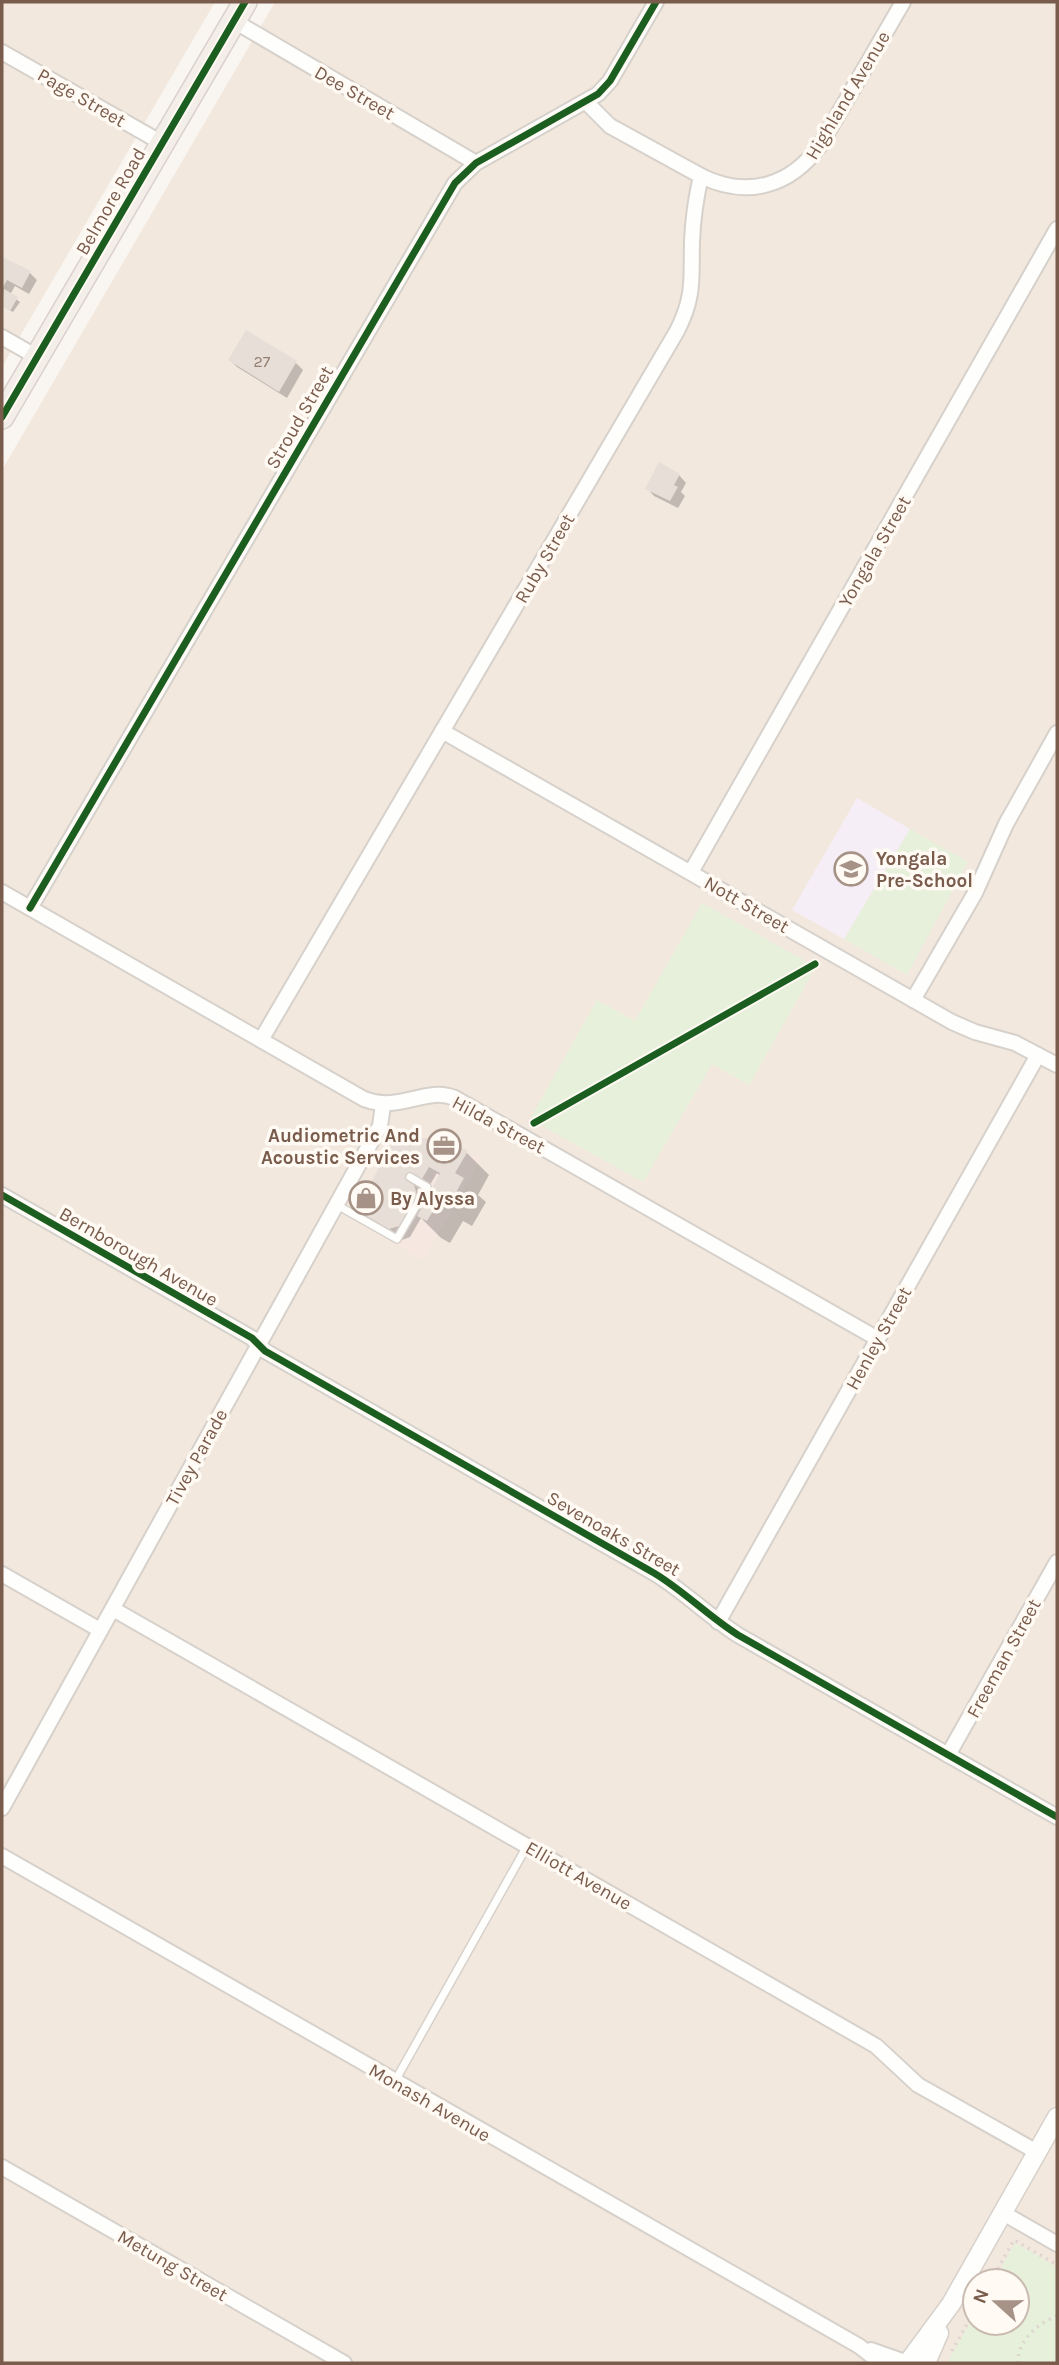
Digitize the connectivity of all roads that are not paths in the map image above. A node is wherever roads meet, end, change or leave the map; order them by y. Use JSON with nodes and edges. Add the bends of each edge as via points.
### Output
{"nodes":[{"id":1,"x":656,"y":2,"type":"edge"},
{"id":2,"x":903,"y":2,"type":"edge"},
{"id":3,"x":240,"y":12,"type":"edge"},
{"id":4,"x":2,"y":51,"type":"edge"},
{"id":5,"x":586,"y":103,"type":"junction"},
{"id":6,"x":162,"y":143,"type":"junction"},
{"id":7,"x":476,"y":163,"type":"junction"},
{"id":8,"x":701,"y":176,"type":"junction"},
{"id":9,"x":1057,"y":229,"type":"edge"},
{"id":10,"x":2,"y":337,"type":"edge"},
{"id":11,"x":37,"y":357,"type":"junction"},
{"id":12,"x":2,"y":417,"type":"edge"},
{"id":13,"x":442,"y":732,"type":"junction"},
{"id":14,"x":1057,"y":733,"type":"edge"},
{"id":15,"x":691,"y":872,"type":"junction"},
{"id":16,"x":2,"y":892,"type":"edge"},
{"id":17,"x":30,"y":908,"type":"junction"},
{"id":18,"x":913,"y":1000,"type":"junction"},
{"id":19,"x":261,"y":1040,"type":"junction"},
{"id":20,"x":1038,"y":1055,"type":"junction"},
{"id":21,"x":1057,"y":1065,"type":"edge"},
{"id":22,"x":383,"y":1105,"type":"junction"},
{"id":23,"x":410,"y":1177,"type":"dead end"},
{"id":24,"x":2,"y":1195,"type":"edge"},
{"id":25,"x":336,"y":1205,"type":"junction"},
{"id":26,"x":878,"y":1339,"type":"junction"},
{"id":27,"x":259,"y":1345,"type":"junction"},
{"id":28,"x":1057,"y":1562,"type":"edge"},
{"id":29,"x":2,"y":1574,"type":"edge"},
{"id":30,"x":113,"y":1609,"type":"junction"},
{"id":31,"x":718,"y":1622,"type":"junction"},
{"id":32,"x":100,"y":1630,"type":"junction"},
{"id":33,"x":948,"y":1755,"type":"junction"},
{"id":34,"x":2,"y":1808,"type":"edge"},
{"id":35,"x":1057,"y":1817,"type":"edge"},
{"id":36,"x":527,"y":1846,"type":"junction"},
{"id":37,"x":2,"y":1856,"type":"edge"},
{"id":38,"x":394,"y":2082,"type":"junction"},
{"id":39,"x":1057,"y":2117,"type":"edge"},
{"id":40,"x":1037,"y":2152,"type":"junction"},
{"id":41,"x":2,"y":2167,"type":"edge"},
{"id":42,"x":1003,"y":2213,"type":"junction"},
{"id":43,"x":1057,"y":2244,"type":"edge"},
{"id":44,"x":859,"y":2346,"type":"junction"},
{"id":45,"x":912,"y":2362,"type":"edge"},
{"id":46,"x":344,"y":2363,"type":"edge"},
{"id":47,"x":880,"y":2363,"type":"edge"}],
"edges":[{"from":1,"to":5,"type":"street","name":"Stroud Street","via":[[611,81]]},
{"from":2,"to":8,"type":"street","name":"Highland Avenue","via":[[805,165],[783,179],[744,188]]},
{"from":3,"to":6,"type":"main road","name":"Belmore Road"},
{"from":3,"to":7,"type":"street","name":"Dee Street"},
{"from":4,"to":6,"type":"street","name":"Page Street"},
{"from":5,"to":7,"type":"street","name":"Stroud Street"},
{"from":5,"to":8,"type":"street","via":[[610,126]]},
{"from":6,"to":11,"type":"main road","name":"Belmore Road"},
{"from":7,"to":17,"type":"street","name":"Stroud Street","via":[[448,194]]},
{"from":8,"to":13,"type":"street","name":"Ruby Street","via":[[692,239],[691,295],[684,317]]},
{"from":9,"to":15,"type":"street","name":"Yongala Street"},
{"from":10,"to":11,"type":"street"},
{"from":11,"to":12,"type":"main road","name":"Belmore Road"},
{"from":13,"to":15,"type":"street","name":"Nott Street"},
{"from":13,"to":19,"type":"street","name":"Ruby Street"},
{"from":14,"to":18,"type":"street","via":[[1006,824],[975,893]]},
{"from":15,"to":18,"type":"street","name":"Nott Street"},
{"from":16,"to":17,"type":"street"},
{"from":17,"to":19,"type":"street"},
{"from":18,"to":20,"type":"street","name":"Nott Street","via":[[965,1029],[1015,1043]]},
{"from":19,"to":22,"type":"street","via":[[364,1099]]},
{"from":20,"to":21,"type":"street","name":"Nott Street"},
{"from":20,"to":26,"type":"street","name":"Henley Street"},
{"from":22,"to":25,"type":"street","name":"Tivey Parade","via":[[380,1126]]},
{"from":22,"to":26,"type":"street","name":"Hilda Street","via":[[439,1095],[455,1098]]},
{"from":23,"to":25,"type":"lane","via":[[427,1187],[397,1240]]},
{"from":24,"to":27,"type":"street","name":"Bernborough Avenue"},
{"from":25,"to":27,"type":"street","name":"Tivey Parade"},
{"from":26,"to":31,"type":"street","name":"Henley Street"},
{"from":27,"to":30,"type":"street","name":"Tivey Parade"},
{"from":27,"to":31,"type":"street","name":"Sevenoaks Street","via":[[663,1578]]},
{"from":28,"to":33,"type":"street","name":"Freeman Street"},
{"from":29,"to":32,"type":"street"},
{"from":30,"to":32,"type":"street","name":"Tivey Parade"},
{"from":30,"to":36,"type":"street","name":"Elliott Avenue"},
{"from":31,"to":33,"type":"street","name":"Sevenoaks Street"},
{"from":32,"to":34,"type":"street","name":"Tivey Parade"},
{"from":33,"to":35,"type":"street","name":"Sevenoaks Street"},
{"from":36,"to":38,"type":"lane"},
{"from":36,"to":40,"type":"street","name":"Elliott Avenue","via":[[876,2046],[918,2085]]},
{"from":37,"to":38,"type":"street","name":"Monash Avenue"},
{"from":38,"to":44,"type":"street","name":"Monash Avenue"},
{"from":39,"to":40,"type":"street"},
{"from":40,"to":42,"type":"street"},
{"from":41,"to":46,"type":"street","name":"Metung Street"},
{"from":42,"to":43,"type":"street"},
{"from":42,"to":45,"type":"street"},
{"from":44,"to":45,"type":"street","name":"Monash Avenue"},
{"from":44,"to":47,"type":"street","name":"Monash Avenue"}]}
